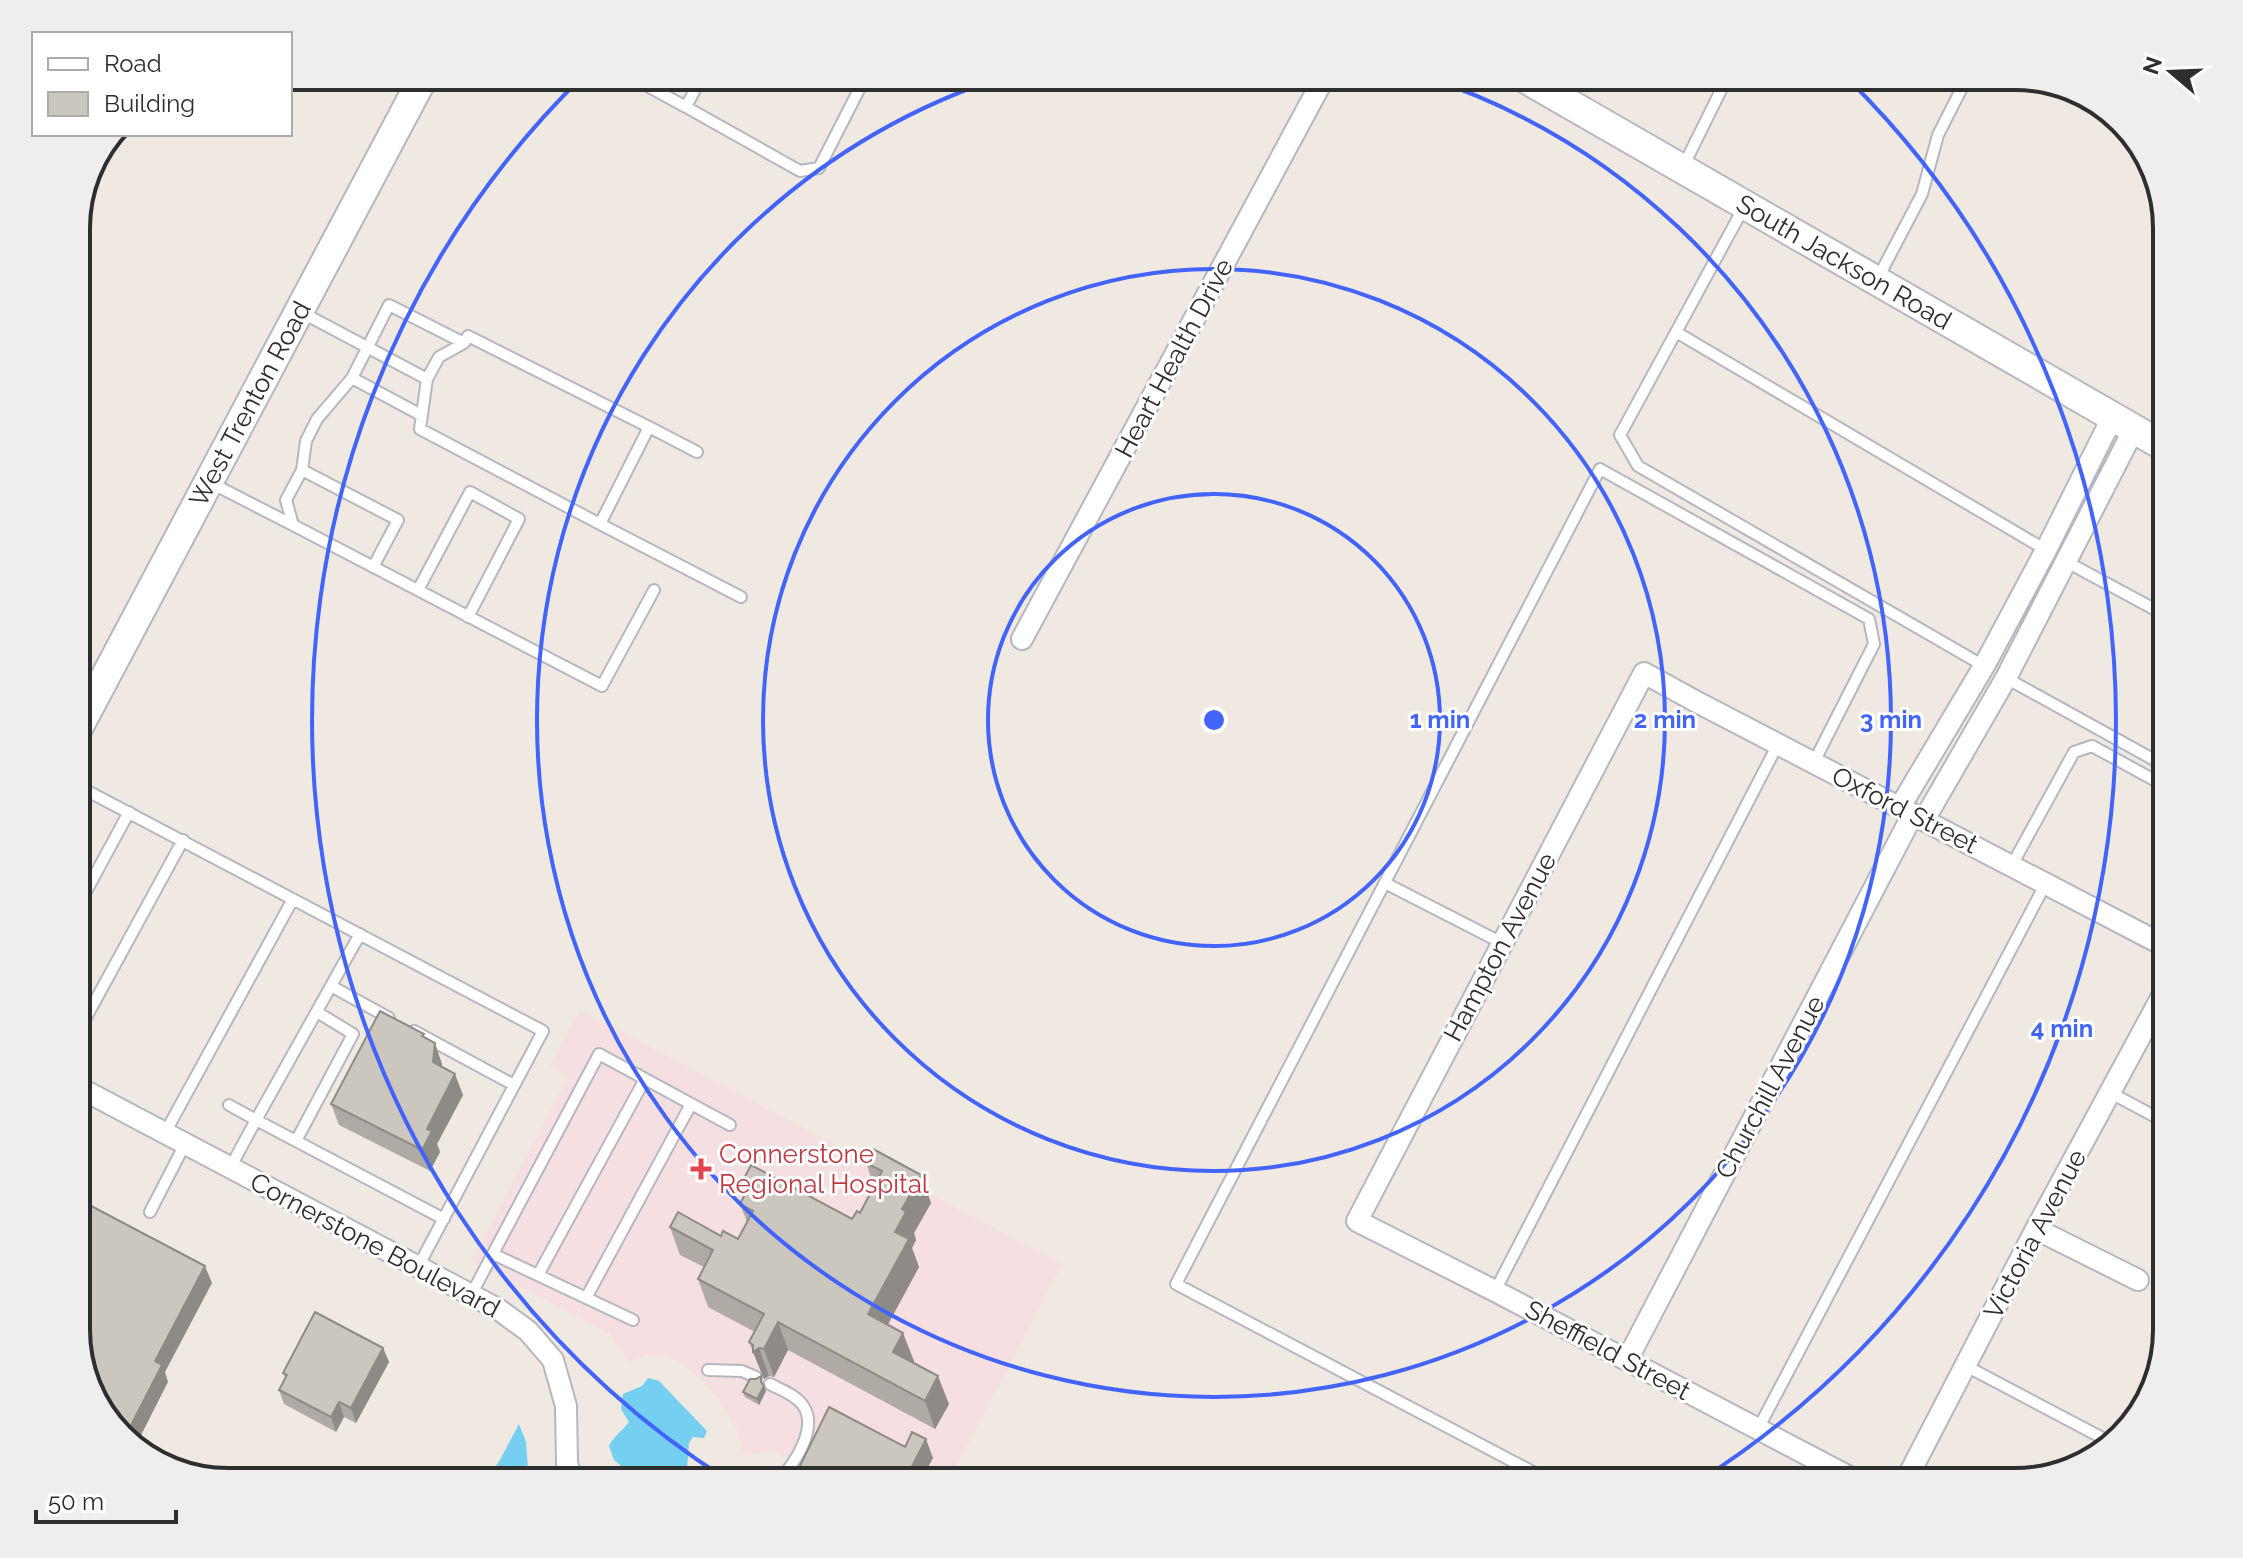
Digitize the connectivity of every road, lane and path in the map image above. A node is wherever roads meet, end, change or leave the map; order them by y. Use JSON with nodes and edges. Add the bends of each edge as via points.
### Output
{"nodes":[{"id":1,"x":417,"y":90,"type":"edge"},
{"id":2,"x":655,"y":90,"type":"edge"},
{"id":3,"x":695,"y":90,"type":"edge"},
{"id":4,"x":859,"y":90,"type":"edge"},
{"id":5,"x":1317,"y":90,"type":"edge"},
{"id":6,"x":1546,"y":90,"type":"edge"},
{"id":7,"x":1721,"y":90,"type":"edge"},
{"id":8,"x":1961,"y":90,"type":"edge"},
{"id":9,"x":686,"y":107,"type":"junction"},
{"id":10,"x":1682,"y":168,"type":"junction"},
{"id":11,"x":1745,"y":205,"type":"junction"},
{"id":12,"x":1877,"y":280,"type":"junction"},
{"id":13,"x":300,"y":311,"type":"junction"},
{"id":14,"x":1676,"y":332,"type":"junction"},
{"id":15,"x":464,"y":343,"type":"junction"},
{"id":16,"x":367,"y":347,"type":"junction"},
{"id":17,"x":352,"y":378,"type":"junction"},
{"id":18,"x":427,"y":379,"type":"junction"},
{"id":19,"x":421,"y":415,"type":"junction"},
{"id":20,"x":2124,"y":423,"type":"junction"},
{"id":21,"x":649,"y":427,"type":"junction"},
{"id":22,"x":2153,"y":440,"type":"edge"},
{"id":23,"x":697,"y":452,"type":"dead end"},
{"id":24,"x":302,"y":470,"type":"junction"},
{"id":25,"x":209,"y":482,"type":"junction"},
{"id":26,"x":600,"y":524,"type":"junction"},
{"id":27,"x":293,"y":525,"type":"junction"},
{"id":28,"x":2046,"y":550,"type":"junction"},
{"id":29,"x":2065,"y":561,"type":"junction"},
{"id":30,"x":373,"y":567,"type":"junction"},
{"id":31,"x":418,"y":590,"type":"junction"},
{"id":32,"x":654,"y":590,"type":"dead end"},
{"id":33,"x":741,"y":597,"type":"dead end"},
{"id":34,"x":2153,"y":608,"type":"edge"},
{"id":35,"x":468,"y":617,"type":"junction"},
{"id":36,"x":1022,"y":639,"type":"dead end"},
{"id":37,"x":1984,"y":666,"type":"junction"},
{"id":38,"x":1644,"y":673,"type":"joint"},
{"id":39,"x":2006,"y":678,"type":"junction"},
{"id":40,"x":90,"y":706,"type":"edge"},
{"id":41,"x":1778,"y":744,"type":"junction"},
{"id":42,"x":2153,"y":759,"type":"edge"},
{"id":43,"x":1814,"y":762,"type":"junction"},
{"id":44,"x":2153,"y":779,"type":"edge"},
{"id":45,"x":90,"y":792,"type":"edge"},
{"id":46,"x":129,"y":812,"type":"junction"},
{"id":47,"x":1912,"y":814,"type":"junction"},
{"id":48,"x":183,"y":840,"type":"junction"},
{"id":49,"x":2012,"y":865,"type":"junction"},
{"id":50,"x":1385,"y":883,"type":"junction"},
{"id":51,"x":2046,"y":883,"type":"junction"},
{"id":52,"x":90,"y":884,"type":"edge"},
{"id":53,"x":293,"y":899,"type":"junction"},
{"id":54,"x":360,"y":934,"type":"junction"},
{"id":55,"x":2153,"y":940,"type":"edge"},
{"id":56,"x":1502,"y":943,"type":"junction"},
{"id":57,"x":331,"y":986,"type":"junction"},
{"id":58,"x":90,"y":1002,"type":"edge"},
{"id":59,"x":317,"y":1012,"type":"junction"},
{"id":60,"x":2153,"y":1014,"type":"edge"},
{"id":61,"x":396,"y":1021,"type":"edge"},
{"id":62,"x":409,"y":1028,"type":"edge"},
{"id":63,"x":645,"y":1079,"type":"junction"},
{"id":64,"x":514,"y":1085,"type":"junction"},
{"id":65,"x":90,"y":1093,"type":"edge"},
{"id":66,"x":2111,"y":1093,"type":"junction"},
{"id":67,"x":691,"y":1104,"type":"junction"},
{"id":68,"x":229,"y":1105,"type":"dead end"},
{"id":69,"x":2153,"y":1116,"type":"edge"},
{"id":70,"x":256,"y":1120,"type":"junction"},
{"id":71,"x":730,"y":1125,"type":"dead end"},
{"id":72,"x":165,"y":1133,"type":"junction"},
{"id":73,"x":296,"y":1141,"type":"junction"},
{"id":74,"x":185,"y":1144,"type":"junction"},
{"id":75,"x":230,"y":1168,"type":"junction"},
{"id":76,"x":150,"y":1212,"type":"dead end"},
{"id":77,"x":444,"y":1219,"type":"junction"},
{"id":78,"x":1357,"y":1221,"type":"joint"},
{"id":79,"x":2036,"y":1229,"type":"junction"},
{"id":80,"x":493,"y":1254,"type":"junction"},
{"id":81,"x":418,"y":1267,"type":"junction"},
{"id":82,"x":538,"y":1275,"type":"junction"},
{"id":83,"x":2138,"y":1280,"type":"dead end"},
{"id":84,"x":1495,"y":1291,"type":"junction"},
{"id":85,"x":471,"y":1295,"type":"junction"},
{"id":86,"x":586,"y":1298,"type":"junction"},
{"id":87,"x":633,"y":1320,"type":"dead end"},
{"id":88,"x":1627,"y":1360,"type":"junction"},
{"id":89,"x":1966,"y":1366,"type":"junction"},
{"id":90,"x":708,"y":1370,"type":"dead end"},
{"id":91,"x":756,"y":1377,"type":"edge"},
{"id":92,"x":770,"y":1384,"type":"dead end"},
{"id":93,"x":1758,"y":1429,"type":"junction"},
{"id":94,"x":2102,"y":1438,"type":"edge"},
{"id":95,"x":569,"y":1468,"type":"edge"},
{"id":96,"x":787,"y":1468,"type":"edge"},
{"id":97,"x":1525,"y":1468,"type":"edge"},
{"id":98,"x":1832,"y":1468,"type":"edge"},
{"id":99,"x":1912,"y":1468,"type":"edge"}],
"edges":[{"from":1,"to":13,"type":"main road","name":"West Trenton Road"},
{"from":2,"to":9,"type":"lane"},
{"from":3,"to":9,"type":"lane"},
{"from":4,"to":9,"type":"lane","via":[[819,168],[800,171]]},
{"from":5,"to":36,"type":"street","name":"Heart Health Drive"},
{"from":6,"to":10,"type":"main road","name":"South Jackson Road"},
{"from":7,"to":10,"type":"lane"},
{"from":8,"to":12,"type":"lane","via":[[1938,135],[1922,194]]},
{"from":10,"to":11,"type":"main road","name":"South Jackson Road"},
{"from":11,"to":12,"type":"main road","name":"South Jackson Road"},
{"from":11,"to":14,"type":"lane"},
{"from":12,"to":20,"type":"main road","name":"South Jackson Road"},
{"from":13,"to":16,"type":"lane"},
{"from":13,"to":25,"type":"main road","name":"West Trenton Road"},
{"from":14,"to":28,"type":"lane"},
{"from":14,"to":37,"type":"lane","via":[[1620,435],[1638,466]]},
{"from":15,"to":16,"type":"lane","via":[[389,305]]},
{"from":15,"to":18,"type":"lane","via":[[439,357]]},
{"from":15,"to":21,"type":"lane","via":[[468,336]]},
{"from":16,"to":17,"type":"lane"},
{"from":16,"to":18,"type":"lane"},
{"from":17,"to":19,"type":"lane"},
{"from":17,"to":24,"type":"lane","via":[[317,419],[306,441]]},
{"from":18,"to":19,"type":"lane"},
{"from":19,"to":26,"type":"lane","via":[[420,429]]},
{"from":20,"to":22,"type":"main road","name":"South Jackson Road"},
{"from":20,"to":28,"type":"street","name":"Churchill Avenue"},
{"from":20,"to":29,"type":"street","name":"Churchill Avenue"},
{"from":21,"to":23,"type":"lane"},
{"from":21,"to":26,"type":"lane"},
{"from":24,"to":27,"type":"lane","via":[[286,500]]},
{"from":24,"to":30,"type":"lane","via":[[398,520]]},
{"from":25,"to":27,"type":"lane"},
{"from":25,"to":40,"type":"main road","name":"West Trenton Road"},
{"from":26,"to":33,"type":"lane"},
{"from":27,"to":30,"type":"lane"},
{"from":28,"to":29,"type":"street"},
{"from":28,"to":37,"type":"street","name":"Churchill Avenue"},
{"from":29,"to":34,"type":"lane"},
{"from":29,"to":39,"type":"street","name":"Churchill Avenue"},
{"from":30,"to":31,"type":"lane"},
{"from":31,"to":35,"type":"lane"},
{"from":31,"to":35,"type":"lane","via":[[470,492],[519,519]]},
{"from":32,"to":35,"type":"lane","via":[[602,686]]},
{"from":37,"to":39,"type":"street"},
{"from":37,"to":47,"type":"street","name":"Churchill Avenue"},
{"from":38,"to":41,"type":"street","name":"Oxford Street"},
{"from":38,"to":56,"type":"street","name":"Hampton Avenue"},
{"from":39,"to":42,"type":"lane"},
{"from":39,"to":47,"type":"street","name":"Churchill Avenue"},
{"from":41,"to":43,"type":"street","name":"Oxford Street"},
{"from":41,"to":84,"type":"lane"},
{"from":43,"to":47,"type":"street","name":"Oxford Street"},
{"from":43,"to":50,"type":"lane","via":[[1874,644],[1869,619],[1600,469]]},
{"from":44,"to":49,"type":"lane","via":[[2092,746],[2074,752]]},
{"from":45,"to":46,"type":"lane"},
{"from":46,"to":48,"type":"lane"},
{"from":46,"to":52,"type":"lane"},
{"from":47,"to":49,"type":"street","name":"Oxford Street"},
{"from":47,"to":88,"type":"street","name":"Churchill Avenue"},
{"from":48,"to":53,"type":"lane"},
{"from":48,"to":58,"type":"lane"},
{"from":49,"to":51,"type":"street","name":"Oxford Street"},
{"from":50,"to":56,"type":"lane"},
{"from":50,"to":97,"type":"lane","via":[[1176,1284]]},
{"from":51,"to":55,"type":"street","name":"Oxford Street"},
{"from":51,"to":93,"type":"lane"},
{"from":53,"to":54,"type":"lane"},
{"from":53,"to":72,"type":"lane"},
{"from":54,"to":57,"type":"lane"},
{"from":54,"to":64,"type":"lane","via":[[543,1031]]},
{"from":56,"to":78,"type":"street","name":"Hampton Avenue"},
{"from":57,"to":59,"type":"lane"},
{"from":57,"to":61,"type":"lane"},
{"from":59,"to":70,"type":"lane"},
{"from":59,"to":73,"type":"lane","via":[[353,1034]]},
{"from":60,"to":66,"type":"street","name":"Victoria Avenue"},
{"from":62,"to":64,"type":"lane"},
{"from":63,"to":67,"type":"lane"},
{"from":63,"to":80,"type":"lane","via":[[599,1054]]},
{"from":63,"to":82,"type":"lane"},
{"from":64,"to":77,"type":"lane"},
{"from":65,"to":72,"type":"street","name":"Cornerstone Boulevard"},
{"from":66,"to":69,"type":"lane"},
{"from":66,"to":79,"type":"street","name":"Victoria Avenue"},
{"from":67,"to":71,"type":"lane"},
{"from":67,"to":86,"type":"lane"},
{"from":68,"to":70,"type":"lane"},
{"from":70,"to":73,"type":"lane"},
{"from":70,"to":75,"type":"lane"},
{"from":72,"to":74,"type":"street","name":"Cornerstone Boulevard"},
{"from":73,"to":77,"type":"lane"},
{"from":74,"to":75,"type":"street","name":"Cornerstone Boulevard"},
{"from":74,"to":76,"type":"lane"},
{"from":75,"to":81,"type":"street","name":"Cornerstone Boulevard"},
{"from":77,"to":81,"type":"lane"},
{"from":78,"to":84,"type":"street","name":"Sheffield Street"},
{"from":79,"to":83,"type":"street"},
{"from":79,"to":89,"type":"street","name":"Victoria Avenue"},
{"from":80,"to":82,"type":"lane"},
{"from":80,"to":85,"type":"lane"},
{"from":81,"to":85,"type":"street","name":"Cornerstone Boulevard"},
{"from":82,"to":86,"type":"lane"},
{"from":84,"to":88,"type":"street","name":"Sheffield Street"},
{"from":85,"to":95,"type":"street","name":"Cornerstone Boulevard","via":[[528,1331],[553,1360],[566,1406]]},
{"from":86,"to":87,"type":"lane"},
{"from":88,"to":93,"type":"street","name":"Sheffield Street"},
{"from":89,"to":94,"type":"lane"},
{"from":89,"to":99,"type":"street","name":"Victoria Avenue"},
{"from":90,"to":91,"type":"lane"},
{"from":92,"to":96,"type":"lane","via":[[804,1406],[809,1426]]},
{"from":93,"to":98,"type":"street","name":"Sheffield Street"}]}
